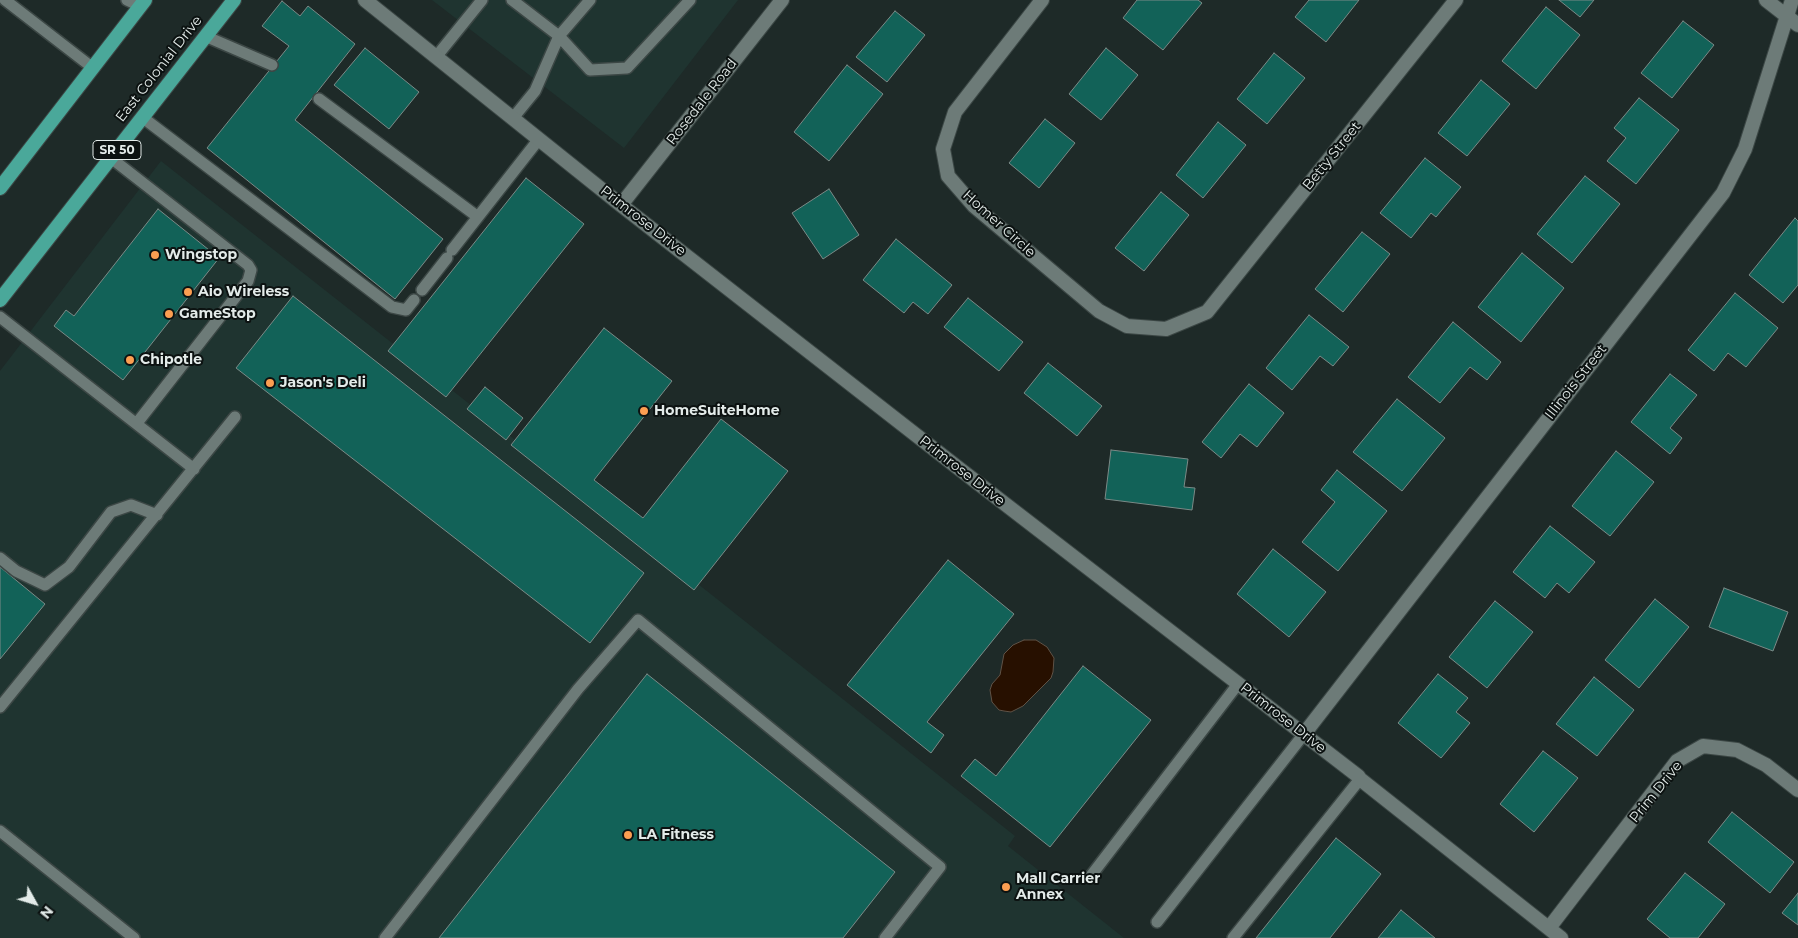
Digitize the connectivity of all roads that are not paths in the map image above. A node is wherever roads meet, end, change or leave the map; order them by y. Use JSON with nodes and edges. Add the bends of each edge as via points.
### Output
{"nodes":[{"id":1,"x":5,"y":0,"type":"edge"},
{"id":2,"x":127,"y":0,"type":"edge"},
{"id":3,"x":234,"y":0,"type":"edge"},
{"id":4,"x":365,"y":0,"type":"edge"},
{"id":5,"x":466,"y":0,"type":"edge"},
{"id":6,"x":512,"y":0,"type":"edge"},
{"id":7,"x":590,"y":0,"type":"edge"},
{"id":8,"x":690,"y":0,"type":"edge"},
{"id":9,"x":782,"y":0,"type":"edge"},
{"id":10,"x":1042,"y":0,"type":"edge"},
{"id":11,"x":1456,"y":0,"type":"edge"},
{"id":12,"x":1766,"y":0,"type":"edge"},
{"id":13,"x":1792,"y":0,"type":"edge"},
{"id":14,"x":143,"y":3,"type":"edge"},
{"id":15,"x":479,"y":4,"type":"edge"},
{"id":16,"x":528,"y":5,"type":"edge"},
{"id":17,"x":1792,"y":20,"type":"edge"},
{"id":18,"x":205,"y":36,"type":"junction"},
{"id":19,"x":559,"y":36,"type":"junction"},
{"id":20,"x":436,"y":57,"type":"junction"},
{"id":21,"x":272,"y":65,"type":"dead end"},
{"id":22,"x":93,"y":68,"type":"junction"},
{"id":23,"x":319,"y":99,"type":"dead end"},
{"id":24,"x":142,"y":117,"type":"junction"},
{"id":25,"x":513,"y":118,"type":"junction"},
{"id":26,"x":539,"y":139,"type":"junction"},
{"id":27,"x":111,"y":158,"type":"junction"},
{"id":28,"x":0,"y":188,"type":"edge"},
{"id":29,"x":621,"y":204,"type":"junction"},
{"id":30,"x":478,"y":217,"type":"junction"},
{"id":31,"x":422,"y":290,"type":"dead end"},
{"id":32,"x":0,"y":300,"type":"edge"},
{"id":33,"x":414,"y":300,"type":"dead end"},
{"id":34,"x":1207,"y":312,"type":"joint"},
{"id":35,"x":0,"y":317,"type":"edge"},
{"id":36,"x":235,"y":417,"type":"dead end"},
{"id":37,"x":137,"y":424,"type":"junction"},
{"id":38,"x":194,"y":469,"type":"junction"},
{"id":39,"x":157,"y":515,"type":"junction"},
{"id":40,"x":0,"y":558,"type":"edge"},
{"id":41,"x":1238,"y":684,"type":"junction"},
{"id":42,"x":0,"y":707,"type":"edge"},
{"id":43,"x":1304,"y":734,"type":"junction"},
{"id":44,"x":1360,"y":779,"type":"junction"},
{"id":45,"x":1798,"y":790,"type":"edge"},
{"id":46,"x":0,"y":831,"type":"edge"},
{"id":47,"x":1090,"y":877,"type":"dead end"},
{"id":48,"x":1157,"y":922,"type":"dead end"},
{"id":49,"x":1549,"y":928,"type":"junction"},
{"id":50,"x":134,"y":938,"type":"edge"},
{"id":51,"x":385,"y":938,"type":"edge"},
{"id":52,"x":885,"y":938,"type":"edge"},
{"id":53,"x":1233,"y":938,"type":"edge"},
{"id":54,"x":1561,"y":938,"type":"edge"}],
"edges":[{"from":1,"to":22,"type":"lane"},
{"from":2,"to":14,"type":"lane"},
{"from":3,"to":18,"type":"highway","name":"East Colonial Drive","number":"SR 50"},
{"from":4,"to":20,"type":"street","name":"Primrose Drive"},
{"from":5,"to":15,"type":"lane"},
{"from":6,"to":16,"type":"lane"},
{"from":7,"to":19,"type":"lane"},
{"from":8,"to":19,"type":"lane","via":[[627,68],[590,70]]},
{"from":9,"to":29,"type":"street","name":"Rosedale Road"},
{"from":10,"to":34,"type":"street","name":"Homer Circle","via":[[955,112],[943,149],[948,176],[974,206],[1098,312],[1127,326],[1166,329]]},
{"from":11,"to":34,"type":"street","name":"Betty Street"},
{"from":12,"to":17,"type":"street"},
{"from":13,"to":17,"type":"street","name":"Illinois Street"},
{"from":14,"to":22,"type":"highway"},
{"from":15,"to":20,"type":"lane"},
{"from":16,"to":19,"type":"lane"},
{"from":17,"to":43,"type":"street","name":"Illinois Street","via":[[1745,149],[1722,193]]},
{"from":18,"to":21,"type":"lane"},
{"from":18,"to":24,"type":"highway","name":"East Colonial Drive","number":"SR 50"},
{"from":19,"to":25,"type":"lane","via":[[535,91]]},
{"from":20,"to":25,"type":"street","name":"Primrose Drive"},
{"from":22,"to":28,"type":"highway"},
{"from":23,"to":30,"type":"lane"},
{"from":24,"to":27,"type":"highway","name":"East Colonial Drive","number":"SR 50"},
{"from":24,"to":33,"type":"lane","via":[[392,307],[406,310]]},
{"from":25,"to":26,"type":"street","name":"Primrose Drive"},
{"from":26,"to":29,"type":"street","name":"Primrose Drive"},
{"from":26,"to":30,"type":"lane"},
{"from":27,"to":32,"type":"highway","name":"East Colonial Drive","number":"SR 50"},
{"from":27,"to":37,"type":"lane","via":[[248,265],[250,270],[248,282]]},
{"from":29,"to":41,"type":"street","name":"Primrose Drive"},
{"from":30,"to":31,"type":"lane"},
{"from":35,"to":37,"type":"lane"},
{"from":36,"to":38,"type":"lane"},
{"from":37,"to":38,"type":"lane"},
{"from":38,"to":39,"type":"lane"},
{"from":39,"to":40,"type":"lane","via":[[131,505],[110,512],[69,567],[45,584]]},
{"from":39,"to":42,"type":"lane"},
{"from":41,"to":43,"type":"street","name":"Primrose Drive"},
{"from":41,"to":47,"type":"lane"},
{"from":43,"to":44,"type":"street","name":"Primrose Drive"},
{"from":43,"to":48,"type":"lane"},
{"from":44,"to":49,"type":"street","name":"Primrose Drive"},
{"from":44,"to":53,"type":"lane"},
{"from":45,"to":49,"type":"street","name":"Prim Drive","via":[[1766,765],[1736,750],[1703,746],[1677,762]]},
{"from":46,"to":50,"type":"lane"},
{"from":49,"to":54,"type":"street","name":"Primrose Drive"},
{"from":51,"to":52,"type":"lane","via":[[578,689],[638,620],[940,867]]}]}
